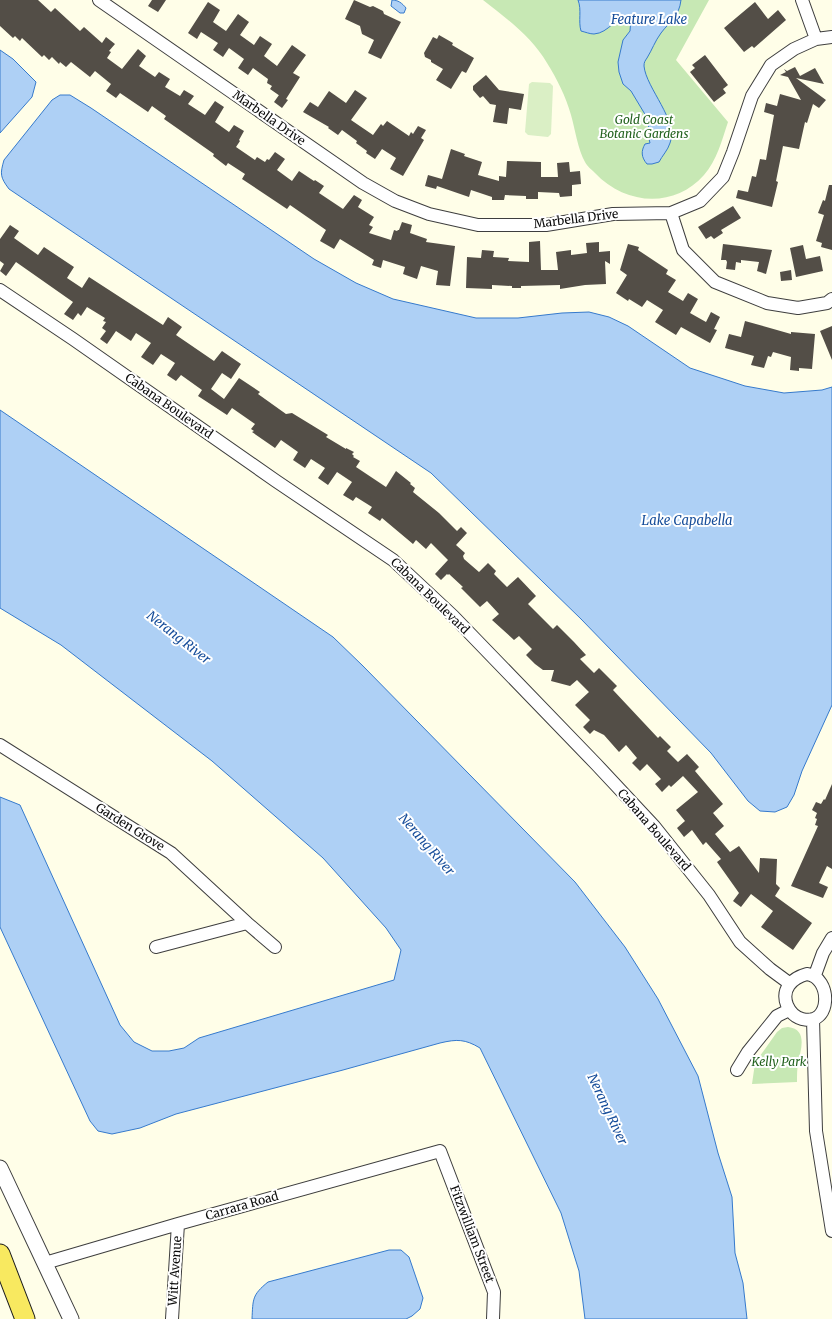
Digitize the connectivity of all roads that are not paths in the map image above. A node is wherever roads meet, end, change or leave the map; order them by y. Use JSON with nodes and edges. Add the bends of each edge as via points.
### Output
{"nodes":[{"id":1,"x":99,"y":0,"type":"edge"},
{"id":2,"x":802,"y":0,"type":"edge"},
{"id":3,"x":832,"y":37,"type":"edge"},
{"id":4,"x":816,"y":39,"type":"junction"},
{"id":5,"x":671,"y":213,"type":"junction"},
{"id":6,"x":0,"y":290,"type":"edge"},
{"id":7,"x":832,"y":299,"type":"edge"},
{"id":8,"x":0,"y":745,"type":"edge"},
{"id":9,"x":247,"y":924,"type":"junction"},
{"id":10,"x":832,"y":938,"type":"edge"},
{"id":11,"x":275,"y":946,"type":"dead end"},
{"id":12,"x":156,"y":947,"type":"dead end"},
{"id":13,"x":815,"y":975,"type":"junction"},
{"id":14,"x":789,"y":983,"type":"junction"},
{"id":15,"x":831,"y":1004,"type":"edge"},
{"id":16,"x":789,"y":1010,"type":"junction"},
{"id":17,"x":813,"y":1020,"type":"junction"},
{"id":18,"x":737,"y":1070,"type":"dead end"},
{"id":19,"x":440,"y":1151,"type":"joint"},
{"id":20,"x":0,"y":1168,"type":"edge"},
{"id":21,"x":178,"y":1224,"type":"junction"},
{"id":22,"x":832,"y":1231,"type":"edge"},
{"id":23,"x":0,"y":1254,"type":"edge"},
{"id":24,"x":45,"y":1263,"type":"junction"},
{"id":25,"x":25,"y":1319,"type":"edge"},
{"id":26,"x":71,"y":1319,"type":"edge"},
{"id":27,"x":172,"y":1319,"type":"edge"},
{"id":28,"x":493,"y":1319,"type":"edge"}],
"edges":[{"from":1,"to":5,"type":"street","name":"Marbella Drive","via":[[364,183],[395,201],[429,214],[478,225],[546,225],[613,214]]},
{"from":2,"to":4,"type":"street"},
{"from":3,"to":4,"type":"street","name":"Marbella Drive"},
{"from":4,"to":5,"type":"street","name":"Marbella Drive","via":[[794,49],[771,65],[752,96],[722,177],[700,201]]},
{"from":5,"to":7,"type":"street","via":[[683,250],[715,282],[767,303],[798,308],[827,303]]},
{"from":6,"to":14,"type":"street","name":"Cabana Boulevard","via":[[393,560],[453,616],[612,781],[654,826],[709,895],[740,942]]},
{"from":8,"to":9,"type":"street","name":"Garden Grove","via":[[171,853]]},
{"from":9,"to":11,"type":"street","name":"Garden Grove"},
{"from":9,"to":12,"type":"street"},
{"from":10,"to":13,"type":"street"},
{"from":13,"to":14,"type":"street","via":[[799,976]]},
{"from":13,"to":15,"type":"street","via":[[830,988]]},
{"from":14,"to":16,"type":"street","via":[[786,1003]]},
{"from":15,"to":17,"type":"street","via":[[828,1010]]},
{"from":16,"to":17,"type":"street","via":[[800,1018]]},
{"from":16,"to":18,"type":"street","via":[[777,1016]]},
{"from":17,"to":22,"type":"street","via":[[816,1131]]},
{"from":19,"to":21,"type":"street","name":"Carrara Road"},
{"from":19,"to":28,"type":"street","name":"Fitzwilliam Street","via":[[494,1292]]},
{"from":20,"to":24,"type":"street"},
{"from":21,"to":24,"type":"street","name":"Carrara Road"},
{"from":21,"to":27,"type":"street","name":"Witt Avenue"},
{"from":23,"to":25,"type":"main road"},
{"from":24,"to":26,"type":"street"}]}
